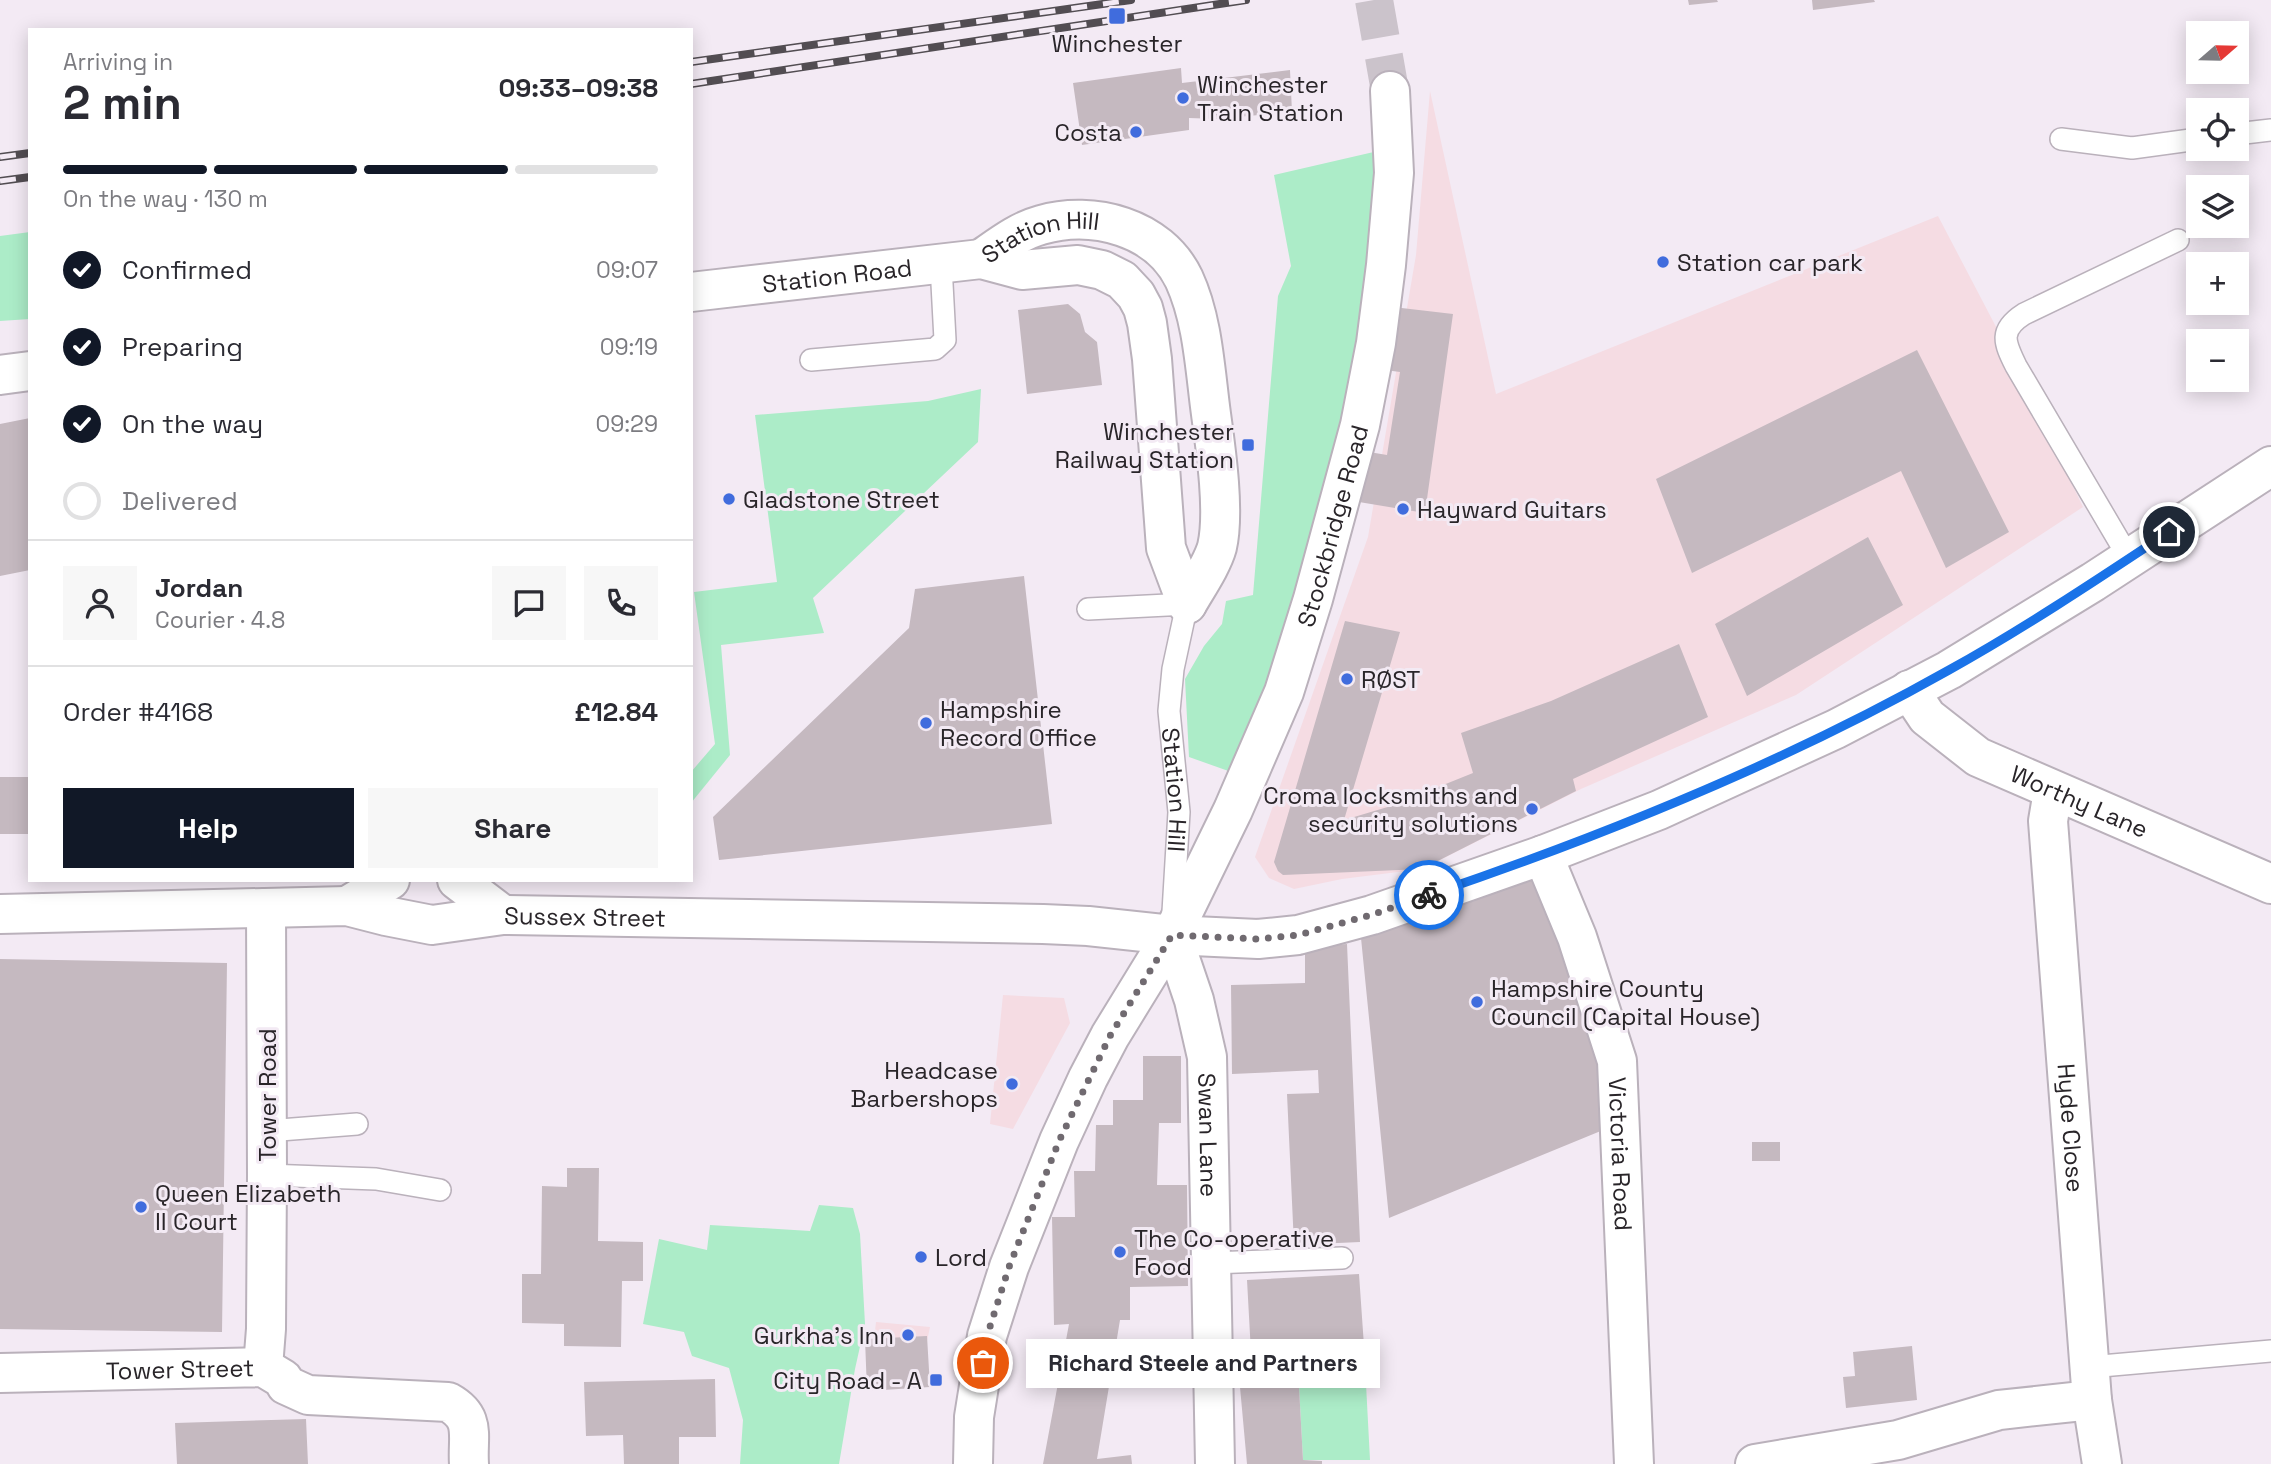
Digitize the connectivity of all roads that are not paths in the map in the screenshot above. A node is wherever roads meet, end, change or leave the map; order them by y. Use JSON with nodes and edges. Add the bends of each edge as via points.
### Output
{"nodes":[{"id":1,"x":1390,"y":91,"type":"tunnel mouth"},
{"id":2,"x":2271,"y":130,"type":"edge"},
{"id":3,"x":2249,"y":133,"type":"edge"},
{"id":4,"x":2061,"y":139,"type":"dead end"},
{"id":5,"x":2186,"y":141,"type":"edge"},
{"id":6,"x":2178,"y":240,"type":"dead end"},
{"id":7,"x":981,"y":259,"type":"junction"},
{"id":8,"x":941,"y":265,"type":"junction"},
{"id":9,"x":693,"y":292,"type":"edge"},
{"id":10,"x":811,"y":360,"type":"dead end"},
{"id":11,"x":28,"y":371,"type":"edge"},
{"id":12,"x":0,"y":375,"type":"edge"},
{"id":13,"x":2271,"y":466,"type":"edge"},
{"id":14,"x":2129,"y":558,"type":"junction"},
{"id":15,"x":1188,"y":604,"type":"junction"},
{"id":16,"x":1088,"y":609,"type":"dead end"},
{"id":17,"x":1909,"y":690,"type":"junction"},
{"id":18,"x":2053,"y":791,"type":"junction"},
{"id":19,"x":1543,"y":855,"type":"junction"},
{"id":20,"x":387,"y":882,"type":"edge"},
{"id":21,"x":460,"y":882,"type":"edge"},
{"id":22,"x":2271,"y":884,"type":"edge"},
{"id":23,"x":346,"y":906,"type":"junction"},
{"id":24,"x":266,"y":908,"type":"junction"},
{"id":25,"x":0,"y":914,"type":"edge"},
{"id":26,"x":503,"y":915,"type":"junction"},
{"id":27,"x":1172,"y":935,"type":"junction"},
{"id":28,"x":357,"y":1124,"type":"dead end"},
{"id":29,"x":267,"y":1131,"type":"junction"},
{"id":30,"x":267,"y":1175,"type":"junction"},
{"id":31,"x":440,"y":1190,"type":"dead end"},
{"id":32,"x":1342,"y":1258,"type":"dead end"},
{"id":33,"x":1211,"y":1263,"type":"junction"},
{"id":34,"x":2271,"y":1351,"type":"edge"},
{"id":35,"x":263,"y":1367,"type":"junction"},
{"id":36,"x":0,"y":1373,"type":"edge"},
{"id":37,"x":2091,"y":1384,"type":"junction"},
{"id":38,"x":1764,"y":1463,"type":"edge"},
{"id":39,"x":469,"y":1464,"type":"edge"},
{"id":40,"x":973,"y":1464,"type":"edge"},
{"id":41,"x":1215,"y":1464,"type":"edge"},
{"id":42,"x":1634,"y":1464,"type":"edge"},
{"id":43,"x":2102,"y":1464,"type":"edge"}],
"edges":[{"from":1,"to":27,"type":"street","name":"Stockbridge Road","via":[[1394,173],[1387,252],[1360,425],[1284,692]]},
{"from":2,"to":3,"type":"lane"},
{"from":4,"to":5,"type":"lane","via":[[2132,148]]},
{"from":6,"to":14,"type":"lane","via":[[2024,314],[2006,334],[2005,344],[2015,366]]},
{"from":7,"to":8,"type":"street","name":"Station Road"},
{"from":7,"to":15,"type":"street","name":"Station Hill","via":[[1022,270],[1079,265],[1102,270],[1122,280],[1136,295],[1147,323],[1152,359],[1166,548]]},
{"from":7,"to":15,"type":"street","name":"Station Hill","via":[[1041,225],[1086,218],[1120,224],[1146,238],[1169,255],[1184,278],[1203,354],[1220,522],[1217,549]]},
{"from":8,"to":9,"type":"street","name":"Station Road"},
{"from":8,"to":10,"type":"lane","via":[[945,340],[935,349]]},
{"from":11,"to":12,"type":"street"},
{"from":13,"to":14,"type":"street","name":"Sussex Street"},
{"from":14,"to":17,"type":"street","name":"Sussex Street"},
{"from":15,"to":16,"type":"lane"},
{"from":15,"to":27,"type":"lane","name":"Station Hill","via":[[1169,711],[1179,812]]},
{"from":17,"to":18,"type":"street","name":"Worthy Lane","via":[[1927,717],[1978,757]]},
{"from":17,"to":19,"type":"street","name":"Sussex Street","via":[[1836,729],[1671,804]]},
{"from":18,"to":22,"type":"street","name":"Worthy Lane"},
{"from":18,"to":37,"type":"street","name":"Hyde Close","via":[[2048,821]]},
{"from":19,"to":27,"type":"street","name":"Sussex Street","via":[[1371,915],[1298,935],[1258,939]]},
{"from":19,"to":42,"type":"street","name":"Victoria Road","via":[[1577,937],[1617,1061]]},
{"from":20,"to":23,"type":"street"},
{"from":21,"to":26,"type":"street"},
{"from":23,"to":24,"type":"street","name":"Sussex Street"},
{"from":23,"to":26,"type":"street","name":"Sussex Street","via":[[432,925]]},
{"from":24,"to":25,"type":"street","name":"Sussex Street"},
{"from":24,"to":29,"type":"street","name":"Tower Road"},
{"from":26,"to":27,"type":"street","name":"Sussex Street","via":[[1043,923]]},
{"from":27,"to":33,"type":"street","name":"Swan Lane","via":[[1207,1057]]},
{"from":27,"to":40,"type":"street","name":"Stockbridge Road","via":[[1088,1079],[1009,1267],[987,1336],[974,1417]]},
{"from":28,"to":29,"type":"lane"},
{"from":29,"to":30,"type":"street","name":"Tower Road"},
{"from":30,"to":31,"type":"lane","via":[[376,1179]]},
{"from":30,"to":35,"type":"street","name":"Tower Road"},
{"from":32,"to":33,"type":"lane"},
{"from":33,"to":41,"type":"street","name":"Swan Lane"},
{"from":34,"to":37,"type":"lane"},
{"from":35,"to":36,"type":"street","name":"Tower Street"},
{"from":35,"to":39,"type":"street","name":"Tower Street","via":[[308,1395],[447,1402],[466,1416]]},
{"from":37,"to":38,"type":"street","via":[[1898,1440]]},
{"from":37,"to":43,"type":"street","name":"Hyde Close"}]}
